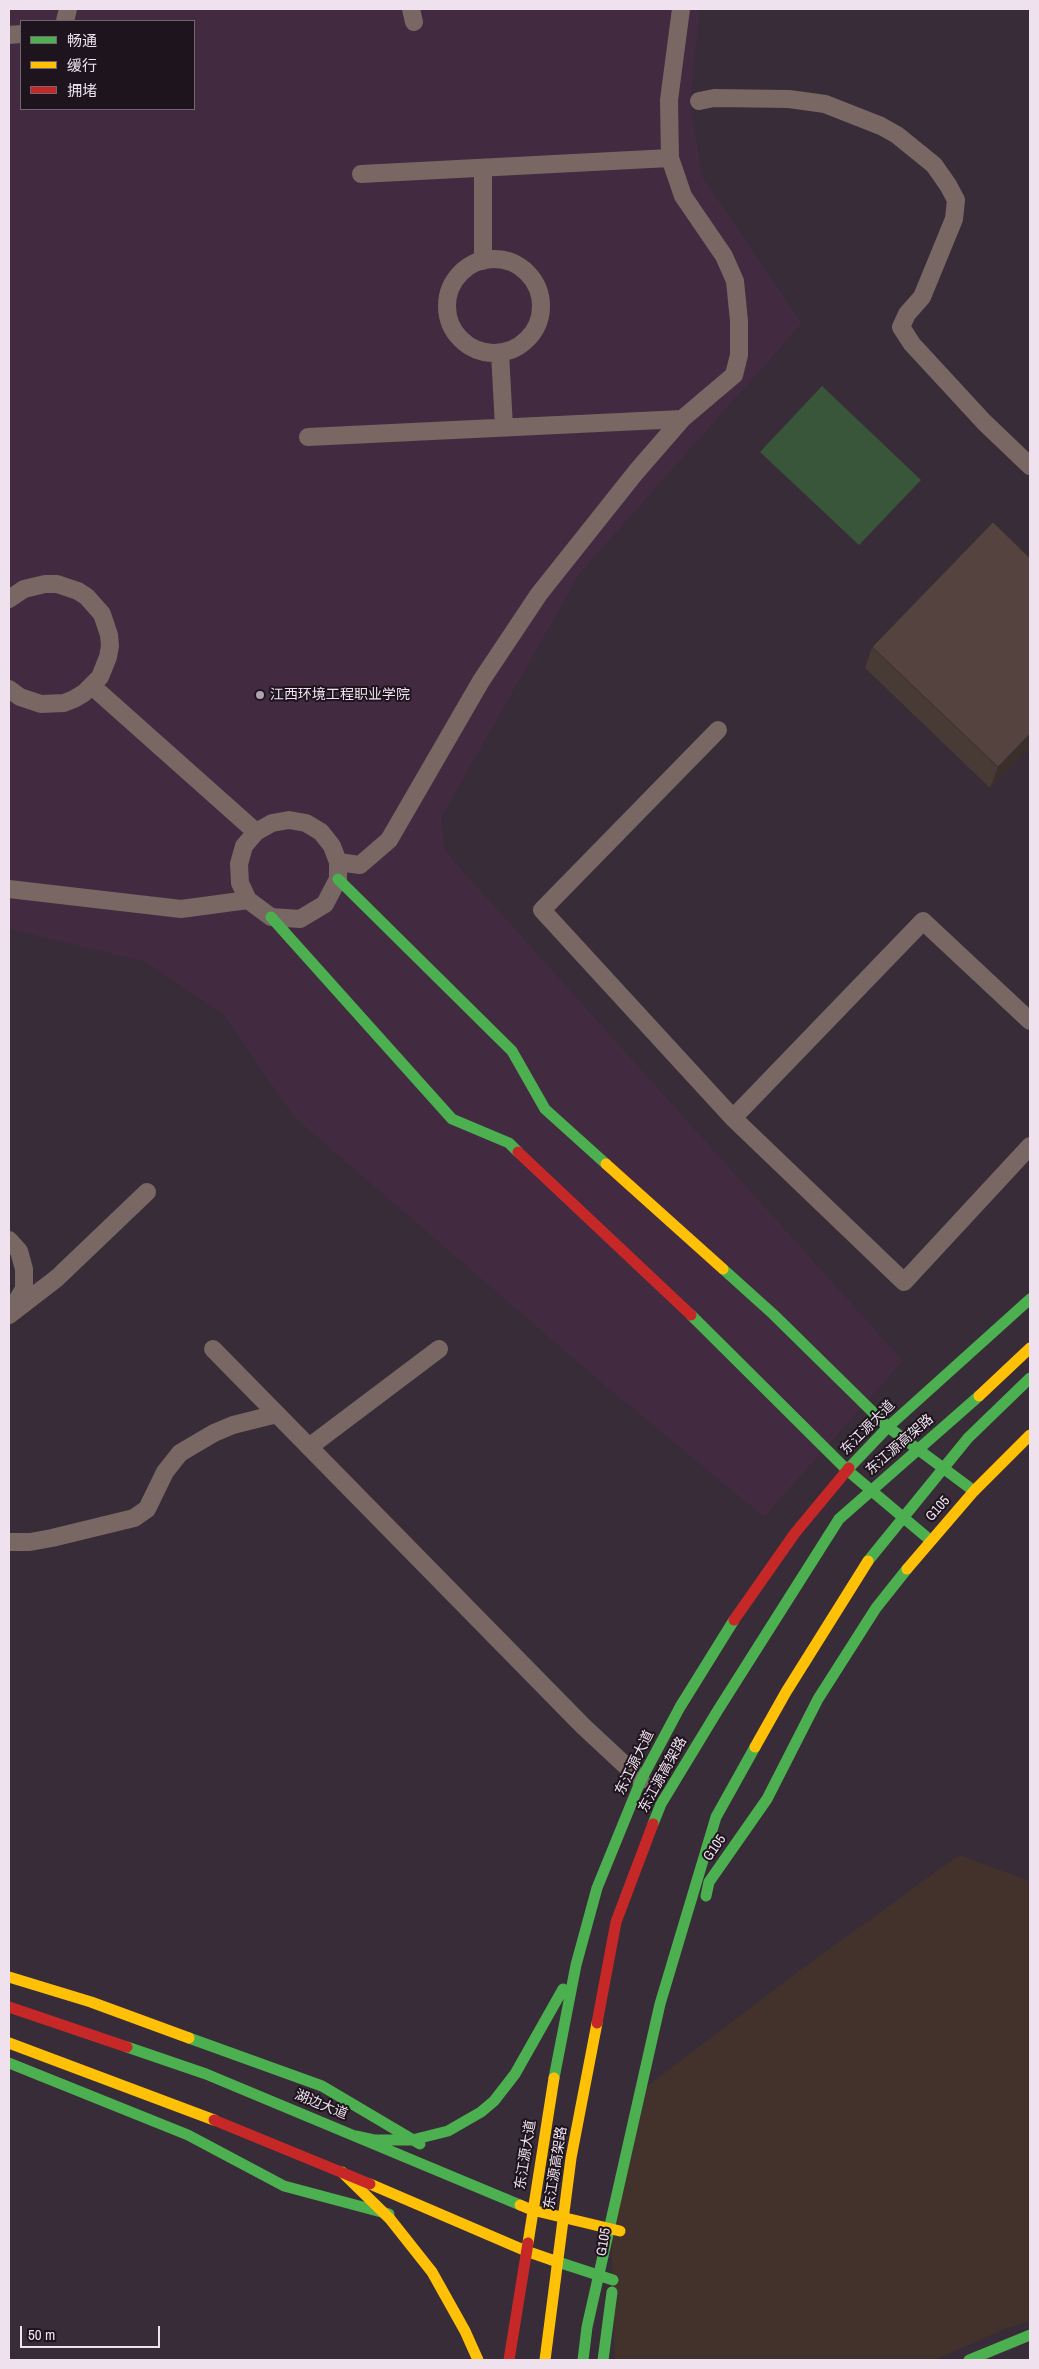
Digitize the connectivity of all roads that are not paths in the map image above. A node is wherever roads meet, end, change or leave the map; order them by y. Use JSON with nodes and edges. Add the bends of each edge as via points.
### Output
{"nodes":[{"id":1,"x":681,"y":9,"type":"edge"},
{"id":2,"x":699,"y":101,"type":"dead end"},
{"id":3,"x":670,"y":158,"type":"junction"},
{"id":4,"x":483,"y":169,"type":"junction"},
{"id":5,"x":361,"y":174,"type":"dead end"},
{"id":6,"x":483,"y":261,"type":"junction"},
{"id":7,"x":500,"y":353,"type":"junction"},
{"id":8,"x":682,"y":419,"type":"junction"},
{"id":9,"x":504,"y":427,"type":"junction"},
{"id":10,"x":308,"y":437,"type":"dead end"},
{"id":11,"x":1030,"y":466,"type":"edge"},
{"id":12,"x":9,"y":599,"type":"edge"},
{"id":13,"x":92,"y":686,"type":"junction"},
{"id":14,"x":9,"y":689,"type":"edge"},
{"id":15,"x":718,"y":730,"type":"dead end"},
{"id":16,"x":256,"y":832,"type":"junction"},
{"id":17,"x":338,"y":871,"type":"junction"},
{"id":18,"x":9,"y":889,"type":"edge"},
{"id":19,"x":248,"y":900,"type":"junction"},
{"id":20,"x":271,"y":917,"type":"junction"},
{"id":21,"x":1030,"y":1021,"type":"edge"},
{"id":22,"x":733,"y":1118,"type":"junction"},
{"id":23,"x":1030,"y":1146,"type":"edge"},
{"id":24,"x":147,"y":1192,"type":"dead end"},
{"id":25,"x":9,"y":1240,"type":"edge"},
{"id":26,"x":1030,"y":1299,"type":"edge"},
{"id":27,"x":9,"y":1314,"type":"edge"},
{"id":28,"x":1030,"y":1314,"type":"edge"},
{"id":29,"x":1030,"y":1348,"type":"edge"},
{"id":30,"x":212,"y":1349,"type":"dead end"},
{"id":31,"x":439,"y":1349,"type":"dead end"},
{"id":32,"x":1030,"y":1378,"type":"edge"},
{"id":33,"x":938,"y":1382,"type":"junction"},
{"id":34,"x":276,"y":1414,"type":"junction"},
{"id":35,"x":888,"y":1427,"type":"junction"},
{"id":36,"x":1030,"y":1435,"type":"edge"},
{"id":37,"x":309,"y":1447,"type":"junction"},
{"id":38,"x":847,"y":1470,"type":"junction"},
{"id":39,"x":974,"y":1491,"type":"junction"},
{"id":40,"x":930,"y":1540,"type":"junction"},
{"id":41,"x":9,"y":1542,"type":"edge"},
{"id":42,"x":641,"y":1780,"type":"junction"},
{"id":43,"x":702,"y":1910,"type":"dead end"},
{"id":44,"x":576,"y":1965,"type":"junction"},
{"id":45,"x":9,"y":1977,"type":"edge"},
{"id":46,"x":9,"y":2007,"type":"edge"},
{"id":47,"x":9,"y":2043,"type":"edge"},
{"id":48,"x":9,"y":2063,"type":"edge"},
{"id":49,"x":357,"y":2136,"type":"junction"},
{"id":50,"x":414,"y":2140,"type":"junction"},
{"id":51,"x":430,"y":2150,"type":"dead end"},
{"id":52,"x":456,"y":2165,"type":"dead end"},
{"id":53,"x":342,"y":2172,"type":"junction"},
{"id":54,"x":532,"y":2210,"type":"junction"},
{"id":55,"x":384,"y":2213,"type":"junction"},
{"id":56,"x":625,"y":2214,"type":"dead end"},
{"id":57,"x":403,"y":2218,"type":"dead end"},
{"id":58,"x":441,"y":2228,"type":"dead end"},
{"id":59,"x":620,"y":2236,"type":"joint"},
{"id":60,"x":526,"y":2251,"type":"junction"},
{"id":61,"x":1030,"y":2335,"type":"edge"},
{"id":62,"x":478,"y":2360,"type":"edge"},
{"id":63,"x":509,"y":2360,"type":"edge"},
{"id":64,"x":545,"y":2360,"type":"edge"},
{"id":65,"x":583,"y":2360,"type":"edge"},
{"id":66,"x":603,"y":2360,"type":"edge"},
{"id":67,"x":969,"y":2360,"type":"edge"}],
"edges":[{"from":1,"to":3,"type":"street","via":[[669,100]]},
{"from":2,"to":11,"type":"street","via":[[714,98],[789,99],[825,104],[897,135],[934,166],[956,200],[954,219],[922,297],[907,314],[901,327],[918,352]]},
{"from":3,"to":4,"type":"street"},
{"from":3,"to":8,"type":"street","via":[[683,196],[735,281],[739,321],[734,375]]},
{"from":4,"to":5,"type":"street"},
{"from":4,"to":6,"type":"street"},
{"from":6,"to":7,"type":"street","via":[[464,270],[456,279],[447,309],[451,325],[460,339],[478,351]]},
{"from":6,"to":7,"type":"street","via":[[505,261],[524,270],[538,288],[541,298],[540,320],[529,338],[511,351]]},
{"from":7,"to":9,"type":"street"},
{"from":8,"to":9,"type":"street"},
{"from":8,"to":17,"type":"street","via":[[539,594],[481,681],[389,840],[360,865]]},
{"from":9,"to":10,"type":"street"},
{"from":12,"to":13,"type":"street","via":[[34,585],[57,584],[78,591],[95,605],[106,624],[110,646],[105,668]]},
{"from":13,"to":14,"type":"street","via":[[74,699],[52,704],[30,701]]},
{"from":13,"to":16,"type":"street"},
{"from":15,"to":22,"type":"street","via":[[542,910]]},
{"from":16,"to":17,"type":"street","via":[[272,823],[289,820],[306,823],[321,832],[332,846]]},
{"from":16,"to":19,"type":"street","via":[[244,846],[239,864],[240,883]]},
{"from":17,"to":20,"type":"street","via":[[325,904],[300,918]]},
{"from":17,"to":35,"type":"main road","via":[[512,1051],[545,1108],[773,1314]]},
{"from":18,"to":19,"type":"street","via":[[181,909]]},
{"from":19,"to":20,"type":"street"},
{"from":20,"to":38,"type":"main road","via":[[452,1119],[508,1143],[714,1337]]},
{"from":21,"to":22,"type":"street","via":[[923,921]]},
{"from":22,"to":23,"type":"street","via":[[904,1282]]},
{"from":24,"to":27,"type":"street","via":[[57,1278]]},
{"from":25,"to":27,"type":"street","via":[[19,1251],[24,1269],[24,1289]]},
{"from":26,"to":33,"type":"main road","name":"东江源大道"},
{"from":28,"to":33,"type":"main road"},
{"from":29,"to":64,"type":"main road","name":"东江源高架路","via":[[839,1519],[661,1804],[616,1922],[571,2158]]},
{"from":30,"to":34,"type":"street"},
{"from":31,"to":37,"type":"street"},
{"from":32,"to":65,"type":"main road","via":[[968,1438],[864,1566],[786,1692],[716,1817],[660,2004],[587,2328]]},
{"from":33,"to":35,"type":"main road","name":"东江源大道"},
{"from":34,"to":37,"type":"street"},
{"from":34,"to":41,"type":"street","via":[[214,1433],[180,1453],[165,1472],[147,1509],[134,1518],[52,1538]]},
{"from":35,"to":38,"type":"main road","name":"东江源大道"},
{"from":35,"to":39,"type":"main road"},
{"from":36,"to":39,"type":"main road","name":"G105","number":"G105"},
{"from":37,"to":42,"type":"street","via":[[583,1726]]},
{"from":38,"to":40,"type":"main road"},
{"from":38,"to":42,"type":"main road","name":"东江源大道","via":[[795,1533],[734,1620],[680,1707]]},
{"from":39,"to":40,"type":"main road","name":"G105","number":"G105"},
{"from":40,"to":43,"type":"main road","name":"G105","number":"G105","via":[[876,1608],[818,1699],[766,1799],[710,1882]]},
{"from":42,"to":44,"type":"main road","name":"东江源大道","via":[[597,1888]]},
{"from":44,"to":50,"type":"main road","via":[[524,2059],[494,2101],[457,2126]]},
{"from":44,"to":54,"type":"main road","name":"东江源大道"},
{"from":45,"to":50,"type":"main road","via":[[91,2002],[322,2086]]},
{"from":46,"to":49,"type":"main road","name":"湖边大道","via":[[206,2074]]},
{"from":47,"to":53,"type":"main road"},
{"from":48,"to":55,"type":"main road","via":[[188,2135],[284,2186]]},
{"from":49,"to":50,"type":"main road"},
{"from":49,"to":54,"type":"main road","name":"湖边大道"},
{"from":50,"to":51,"type":"main road"},
{"from":52,"to":54,"type":"main road"},
{"from":53,"to":55,"type":"main road"},
{"from":53,"to":60,"type":"main road"},
{"from":54,"to":59,"type":"main road","name":"湖边大道"},
{"from":54,"to":60,"type":"main road","name":"东江源大道"},
{"from":55,"to":57,"type":"main road"},
{"from":55,"to":62,"type":"main road","via":[[432,2272],[466,2331]]},
{"from":56,"to":59,"type":"main road","name":"G105","number":"G105"},
{"from":58,"to":60,"type":"main road"},
{"from":60,"to":63,"type":"main road","name":"东江源大道"},
{"from":60,"to":66,"type":"main road","via":[[614,2275]]},
{"from":61,"to":67,"type":"main road"}]}
